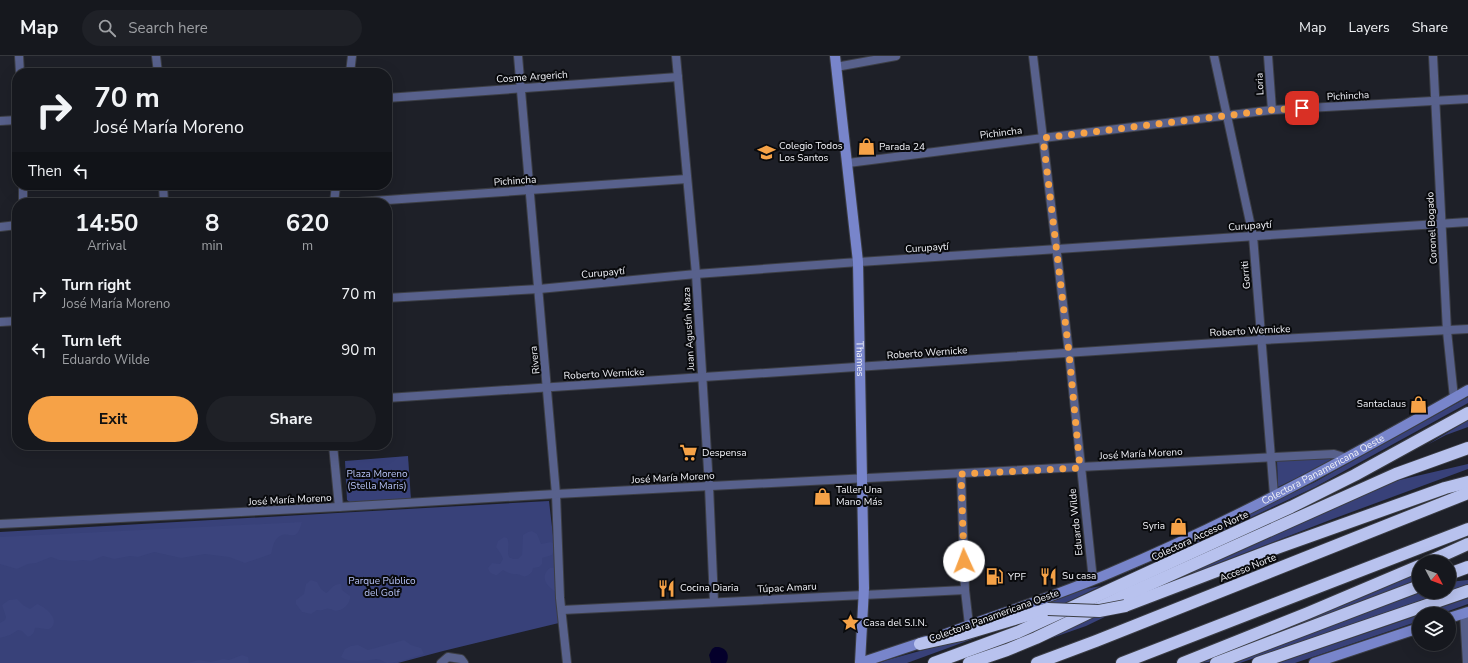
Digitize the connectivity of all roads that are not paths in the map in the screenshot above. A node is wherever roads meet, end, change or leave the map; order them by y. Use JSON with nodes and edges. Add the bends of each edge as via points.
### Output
{"nodes":[{"id":1,"x":19,"y":56,"type":"edge"},
{"id":2,"x":156,"y":56,"type":"edge"},
{"id":3,"x":352,"y":56,"type":"edge"},
{"id":4,"x":518,"y":56,"type":"edge"},
{"id":5,"x":676,"y":56,"type":"edge"},
{"id":6,"x":835,"y":56,"type":"edge"},
{"id":7,"x":896,"y":56,"type":"edge"},
{"id":8,"x":1033,"y":56,"type":"edge"},
{"id":9,"x":1214,"y":56,"type":"edge"},
{"id":10,"x":1268,"y":56,"type":"edge"},
{"id":11,"x":1433,"y":56,"type":"edge"},
{"id":12,"x":836,"y":67,"type":"junction"},
{"id":13,"x":20,"y":68,"type":"edge"},
{"id":14,"x":157,"y":68,"type":"edge"},
{"id":15,"x":351,"y":68,"type":"edge"},
{"id":16,"x":678,"y":77,"type":"junction"},
{"id":17,"x":521,"y":88,"type":"junction"},
{"id":18,"x":392,"y":98,"type":"edge"},
{"id":19,"x":1468,"y":99,"type":"edge"},
{"id":20,"x":1436,"y":101,"type":"junction"},
{"id":21,"x":1272,"y":110,"type":"junction"},
{"id":22,"x":1228,"y":115,"type":"junction"},
{"id":23,"x":12,"y":120,"type":"edge"},
{"id":24,"x":0,"y":121,"type":"edge"},
{"id":25,"x":1043,"y":138,"type":"junction"},
{"id":26,"x":848,"y":164,"type":"junction"},
{"id":27,"x":687,"y":179,"type":"junction"},
{"id":28,"x":531,"y":190,"type":"junction"},
{"id":29,"x":392,"y":200,"type":"edge"},
{"id":30,"x":1468,"y":222,"type":"edge"},
{"id":31,"x":1441,"y":224,"type":"junction"},
{"id":32,"x":12,"y":226,"type":"edge"},
{"id":33,"x":0,"y":227,"type":"edge"},
{"id":34,"x":1253,"y":236,"type":"junction"},
{"id":35,"x":1056,"y":249,"type":"junction"},
{"id":36,"x":858,"y":262,"type":"junction"},
{"id":37,"x":696,"y":274,"type":"junction"},
{"id":38,"x":539,"y":289,"type":"junction"},
{"id":39,"x":392,"y":298,"type":"edge"},
{"id":40,"x":12,"y":321,"type":"edge"},
{"id":41,"x":0,"y":322,"type":"edge"},
{"id":42,"x":1468,"y":329,"type":"edge"},
{"id":43,"x":1447,"y":331,"type":"junction"},
{"id":44,"x":1262,"y":340,"type":"junction"},
{"id":45,"x":1069,"y":353,"type":"junction"},
{"id":46,"x":861,"y":367,"type":"junction"},
{"id":47,"x":701,"y":378,"type":"junction"},
{"id":48,"x":547,"y":387,"type":"junction"},
{"id":49,"x":1468,"y":390,"type":"edge"},
{"id":50,"x":392,"y":398,"type":"edge"},
{"id":51,"x":1454,"y":398,"type":"junction"},
{"id":52,"x":1468,"y":413,"type":"edge"},
{"id":53,"x":1468,"y":448,"type":"edge"},
{"id":54,"x":333,"y":450,"type":"edge"},
{"id":55,"x":1272,"y":458,"type":"junction"},
{"id":56,"x":1347,"y":458,"type":"junction"},
{"id":57,"x":1080,"y":468,"type":"junction"},
{"id":58,"x":961,"y":474,"type":"junction"},
{"id":59,"x":863,"y":479,"type":"junction"},
{"id":60,"x":1468,"y":482,"type":"edge"},
{"id":61,"x":709,"y":486,"type":"junction"},
{"id":62,"x":556,"y":494,"type":"junction"},
{"id":63,"x":1468,"y":494,"type":"edge"},
{"id":64,"x":1274,"y":495,"type":"junction"},
{"id":65,"x":338,"y":507,"type":"junction"},
{"id":66,"x":0,"y":524,"type":"edge"},
{"id":67,"x":1468,"y":529,"type":"edge"},
{"id":68,"x":1468,"y":544,"type":"edge"},
{"id":69,"x":1444,"y":555,"type":"edge"},
{"id":70,"x":1468,"y":566,"type":"edge"},
{"id":71,"x":1412,"y":569,"type":"edge"},
{"id":72,"x":1456,"y":571,"type":"edge"},
{"id":73,"x":1093,"y":580,"type":"junction"},
{"id":74,"x":1412,"y":589,"type":"edge"},
{"id":75,"x":965,"y":590,"type":"junction"},
{"id":76,"x":1468,"y":591,"type":"edge"},
{"id":77,"x":864,"y":595,"type":"junction"},
{"id":78,"x":714,"y":602,"type":"junction"},
{"id":79,"x":562,"y":610,"type":"junction"},
{"id":80,"x":1466,"y":613,"type":"edge"},
{"id":81,"x":1456,"y":616,"type":"edge"},
{"id":82,"x":969,"y":625,"type":"junction"},
{"id":83,"x":1412,"y":630,"type":"edge"},
{"id":84,"x":920,"y":644,"type":"junction"},
{"id":85,"x":441,"y":663,"type":"edge"},
{"id":86,"x":464,"y":663,"type":"edge"},
{"id":87,"x":567,"y":663,"type":"edge"},
{"id":88,"x":860,"y":663,"type":"edge"},
{"id":89,"x":934,"y":663,"type":"edge"},
{"id":90,"x":969,"y":663,"type":"edge"},
{"id":91,"x":1037,"y":663,"type":"edge"},
{"id":92,"x":1122,"y":663,"type":"edge"},
{"id":93,"x":1183,"y":663,"type":"edge"},
{"id":94,"x":1216,"y":663,"type":"edge"},
{"id":95,"x":1258,"y":663,"type":"edge"},
{"id":96,"x":1314,"y":663,"type":"edge"},
{"id":97,"x":1467,"y":663,"type":"edge"}],
"edges":[{"from":1,"to":13,"type":"street"},
{"from":2,"to":14,"type":"street"},
{"from":3,"to":15,"type":"street"},
{"from":4,"to":17,"type":"street","name":"Rivera"},
{"from":5,"to":16,"type":"street","name":"Juan Agustín Maza"},
{"from":6,"to":12,"type":"street","name":"Thames"},
{"from":7,"to":12,"type":"street"},
{"from":8,"to":25,"type":"street","name":"Eduardo Wilde"},
{"from":9,"to":22,"type":"street","name":"Gorriti"},
{"from":10,"to":21,"type":"street","name":"Loria"},
{"from":11,"to":20,"type":"street","name":"Coronel Bogado"},
{"from":12,"to":26,"type":"street","name":"Thames"},
{"from":16,"to":17,"type":"street","name":"Cosme Argerich"},
{"from":16,"to":27,"type":"street","name":"Juan Agustín Maza"},
{"from":17,"to":18,"type":"street","name":"Cosme Argerich"},
{"from":17,"to":28,"type":"street","name":"Rivera"},
{"from":19,"to":20,"type":"street","name":"Pichincha"},
{"from":20,"to":21,"type":"street","name":"Pichincha"},
{"from":20,"to":31,"type":"street","name":"Coronel Bogado"},
{"from":21,"to":22,"type":"street","name":"Pichincha"},
{"from":22,"to":25,"type":"street","name":"Pichincha"},
{"from":22,"to":34,"type":"street","name":"Gorriti"},
{"from":23,"to":24,"type":"street"},
{"from":25,"to":26,"type":"street","name":"Pichincha"},
{"from":25,"to":35,"type":"street","name":"Eduardo Wilde"},
{"from":26,"to":36,"type":"street","name":"Thames"},
{"from":27,"to":28,"type":"street","name":"Pichincha"},
{"from":27,"to":37,"type":"street","name":"Juan Agustín Maza"},
{"from":28,"to":29,"type":"street","name":"Pichincha"},
{"from":28,"to":38,"type":"street","name":"Rivera"},
{"from":30,"to":31,"type":"street","name":"Curupaytí"},
{"from":31,"to":34,"type":"street","name":"Curupaytí"},
{"from":31,"to":43,"type":"street","name":"Coronel Bogado"},
{"from":32,"to":33,"type":"street"},
{"from":34,"to":35,"type":"street","name":"Curupaytí"},
{"from":34,"to":44,"type":"street","name":"Gorriti"},
{"from":35,"to":36,"type":"street","name":"Curupaytí"},
{"from":35,"to":45,"type":"street","name":"Eduardo Wilde"},
{"from":36,"to":37,"type":"street","name":"Curupaytí"},
{"from":36,"to":46,"type":"street","name":"Thames"},
{"from":37,"to":38,"type":"street","name":"Curupaytí"},
{"from":37,"to":47,"type":"street","name":"Juan Agustín Maza"},
{"from":38,"to":39,"type":"street","name":"Curupaytí"},
{"from":38,"to":48,"type":"street","name":"Rivera"},
{"from":40,"to":41,"type":"street"},
{"from":42,"to":43,"type":"street","name":"Roberto Wernicke"},
{"from":43,"to":44,"type":"street","name":"Roberto Wernicke"},
{"from":43,"to":51,"type":"street","name":"Coronel Bogado"},
{"from":44,"to":45,"type":"street","name":"Roberto Wernicke"},
{"from":44,"to":55,"type":"street","name":"Gorriti"},
{"from":45,"to":46,"type":"street","name":"Roberto Wernicke"},
{"from":45,"to":57,"type":"street","name":"Eduardo Wilde"},
{"from":46,"to":47,"type":"street","name":"Roberto Wernicke"},
{"from":46,"to":59,"type":"street","name":"Thames"},
{"from":47,"to":48,"type":"street","name":"Roberto Wernicke"},
{"from":47,"to":61,"type":"street","name":"Juan Agustín Maza"},
{"from":48,"to":50,"type":"street","name":"Roberto Wernicke"},
{"from":48,"to":62,"type":"street","name":"Rivera"},
{"from":49,"to":51,"type":"street","name":"Colectora Panamericana Oeste"},
{"from":51,"to":56,"type":"street","name":"Colectora Panamericana Oeste"},
{"from":52,"to":89,"type":"highway","name":"Colectora Acceso Norte","via":[[1355,475],[1284,510],[1018,632]]},
{"from":53,"to":90,"type":"highway","via":[[1396,474],[1036,638]]},
{"from":54,"to":65,"type":"street"},
{"from":55,"to":56,"type":"street","name":"José María Moreno","via":[[1334,454]]},
{"from":55,"to":57,"type":"street","name":"José María Moreno"},
{"from":55,"to":64,"type":"street","name":"Gorriti"},
{"from":56,"to":64,"type":"street","name":"Colectora Panamericana Oeste"},
{"from":57,"to":58,"type":"street","name":"José María Moreno"},
{"from":57,"to":73,"type":"street","name":"Eduardo Wilde"},
{"from":58,"to":59,"type":"street","name":"José María Moreno"},
{"from":58,"to":75,"type":"street"},
{"from":59,"to":61,"type":"street","name":"José María Moreno"},
{"from":59,"to":77,"type":"street","name":"Thames"},
{"from":60,"to":84,"type":"highway","bridge":true,"via":[[1292,542],[1125,606],[1099,611],[1048,609],[961,635]]},
{"from":61,"to":62,"type":"street","name":"José María Moreno"},
{"from":61,"to":78,"type":"street","name":"Juan Agustín Maza"},
{"from":62,"to":65,"type":"street","name":"José María Moreno"},
{"from":62,"to":79,"type":"street","name":"Rivera"},
{"from":63,"to":91,"type":"highway","name":"Acceso Norte"},
{"from":64,"to":73,"type":"street","name":"Colectora Panamericana Oeste","via":[[1192,536]]},
{"from":65,"to":66,"type":"street","name":"José María Moreno"},
{"from":67,"to":92,"type":"highway"},
{"from":68,"to":69,"type":"highway"},
{"from":70,"to":72,"type":"highway"},
{"from":71,"to":93,"type":"highway"},
{"from":73,"to":82,"type":"street","name":"Colectora Panamericana Oeste"},
{"from":74,"to":94,"type":"highway"},
{"from":75,"to":77,"type":"street","name":"Túpac Amaru"},
{"from":75,"to":82,"type":"street"},
{"from":76,"to":95,"type":"highway"},
{"from":77,"to":78,"type":"street","name":"Túpac Amaru"},
{"from":77,"to":88,"type":"street","name":"Thames"},
{"from":78,"to":79,"type":"street","name":"Túpac Amaru"},
{"from":79,"to":87,"type":"street","name":"Rivera"},
{"from":80,"to":81,"type":"street"},
{"from":80,"to":97,"type":"street"},
{"from":82,"to":84,"type":"street","name":"Colectora Panamericana Oeste"},
{"from":83,"to":96,"type":"street"},
{"from":84,"to":88,"type":"street","name":"Colectora Panamericana Oeste"},
{"from":85,"to":86,"type":"street","via":[[448,657],[461,659]]}]}
